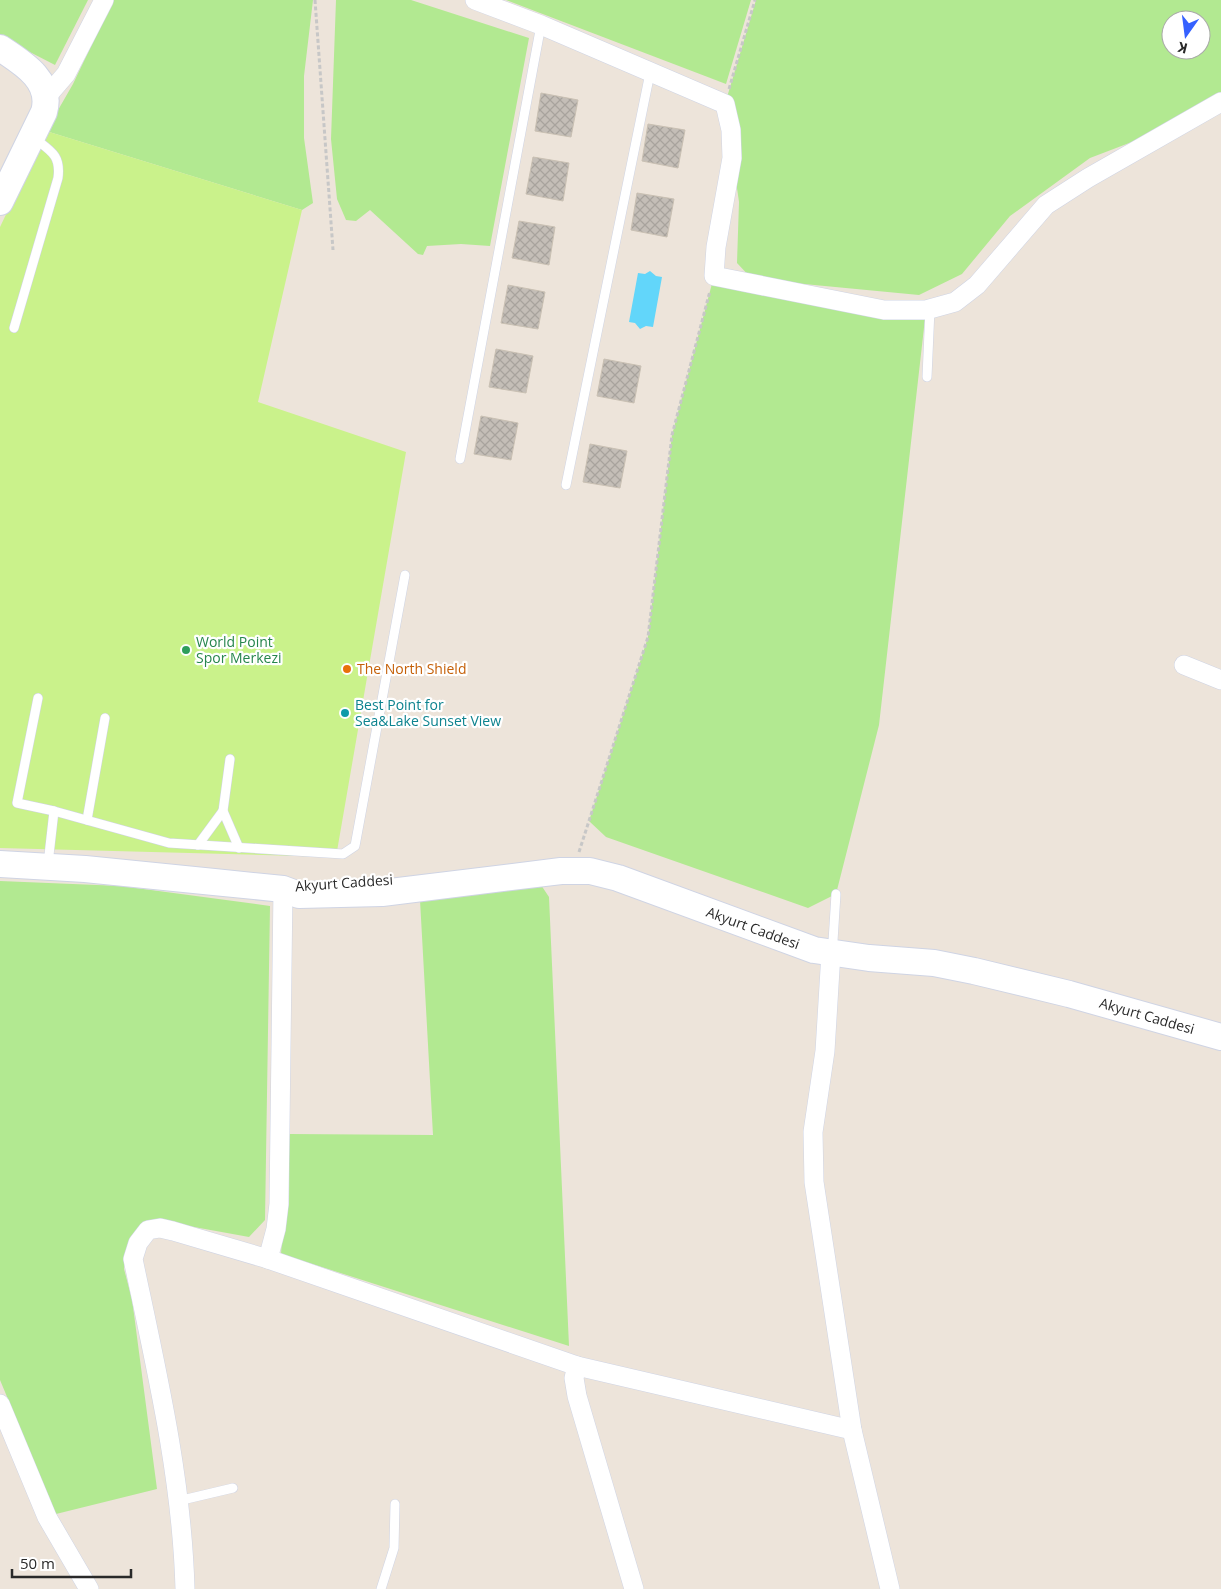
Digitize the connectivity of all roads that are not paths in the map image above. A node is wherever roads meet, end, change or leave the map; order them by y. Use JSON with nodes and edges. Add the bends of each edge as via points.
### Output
{"nodes":[{"id":1,"x":104,"y":0,"type":"edge"},
{"id":2,"x":475,"y":0,"type":"edge"},
{"id":3,"x":541,"y":26,"type":"junction"},
{"id":4,"x":0,"y":48,"type":"edge"},
{"id":5,"x":650,"y":72,"type":"junction"},
{"id":6,"x":47,"y":96,"type":"junction"},
{"id":7,"x":1221,"y":102,"type":"edge"},
{"id":8,"x":33,"y":137,"type":"junction"},
{"id":9,"x":0,"y":202,"type":"edge"},
{"id":10,"x":930,"y":309,"type":"junction"},
{"id":11,"x":14,"y":328,"type":"dead end"},
{"id":12,"x":927,"y":377,"type":"dead end"},
{"id":13,"x":460,"y":459,"type":"dead end"},
{"id":14,"x":566,"y":485,"type":"dead end"},
{"id":15,"x":405,"y":575,"type":"dead end"},
{"id":16,"x":1184,"y":665,"type":"dead end"},
{"id":17,"x":1221,"y":680,"type":"edge"},
{"id":18,"x":38,"y":698,"type":"dead end"},
{"id":19,"x":105,"y":718,"type":"dead end"},
{"id":20,"x":230,"y":759,"type":"dead end"},
{"id":21,"x":223,"y":811,"type":"junction"},
{"id":22,"x":54,"y":812,"type":"junction"},
{"id":23,"x":86,"y":820,"type":"junction"},
{"id":24,"x":198,"y":845,"type":"junction"},
{"id":25,"x":239,"y":848,"type":"junction"},
{"id":26,"x":0,"y":864,"type":"edge"},
{"id":27,"x":48,"y":866,"type":"junction"},
{"id":28,"x":283,"y":889,"type":"junction"},
{"id":29,"x":836,"y":894,"type":"dead end"},
{"id":30,"x":832,"y":947,"type":"junction"},
{"id":31,"x":1221,"y":1022,"type":"edge"},
{"id":32,"x":1221,"y":1037,"type":"edge"},
{"id":33,"x":268,"y":1259,"type":"junction"},
{"id":34,"x":577,"y":1366,"type":"junction"},
{"id":35,"x":0,"y":1404,"type":"edge"},
{"id":36,"x":852,"y":1430,"type":"junction"},
{"id":37,"x":232,"y":1488,"type":"dead end"},
{"id":38,"x":177,"y":1501,"type":"junction"},
{"id":39,"x":395,"y":1504,"type":"dead end"},
{"id":40,"x":89,"y":1589,"type":"edge"},
{"id":41,"x":185,"y":1589,"type":"edge"},
{"id":42,"x":382,"y":1589,"type":"edge"},
{"id":43,"x":634,"y":1589,"type":"edge"},
{"id":44,"x":890,"y":1589,"type":"edge"}],
"edges":[{"from":1,"to":6,"type":"street","via":[[66,74]]},
{"from":2,"to":3,"type":"street"},
{"from":3,"to":5,"type":"street"},
{"from":3,"to":13,"type":"lane"},
{"from":4,"to":6,"type":"street","via":[[32,71]]},
{"from":5,"to":10,"type":"street","via":[[725,104],[731,130],[732,158],[714,276],[884,310]]},
{"from":5,"to":14,"type":"lane"},
{"from":6,"to":8,"type":"street"},
{"from":7,"to":10,"type":"street","via":[[1088,178],[1046,206],[977,285],[955,302]]},
{"from":8,"to":9,"type":"street"},
{"from":8,"to":11,"type":"lane","via":[[54,153],[60,165]]},
{"from":10,"to":12,"type":"lane"},
{"from":15,"to":25,"type":"lane","via":[[355,846],[343,854]]},
{"from":16,"to":17,"type":"street"},
{"from":18,"to":22,"type":"lane","via":[[17,804]]},
{"from":19,"to":23,"type":"lane"},
{"from":20,"to":21,"type":"lane"},
{"from":21,"to":24,"type":"lane"},
{"from":21,"to":25,"type":"lane"},
{"from":22,"to":23,"type":"lane"},
{"from":22,"to":27,"type":"lane"},
{"from":23,"to":24,"type":"lane","via":[[169,843]]},
{"from":24,"to":25,"type":"lane"},
{"from":26,"to":27,"type":"street","name":"Akyurt Caddesi"},
{"from":27,"to":28,"type":"street","name":"Akyurt Caddesi"},
{"from":28,"to":30,"type":"street","name":"Akyurt Caddesi","via":[[299,895],[382,894],[575,870],[618,878],[796,944]]},
{"from":28,"to":30,"type":"street","name":"Akyurt Caddesi","via":[[294,884],[446,876],[576,860],[596,862],[644,875]]},
{"from":28,"to":33,"type":"street","via":[[279,1204]]},
{"from":29,"to":30,"type":"lane"},
{"from":30,"to":31,"type":"street","name":"Akyurt Caddesi","via":[[940,952],[1001,964]]},
{"from":30,"to":32,"type":"street","name":"Akyurt Caddesi","via":[[974,971]]},
{"from":30,"to":36,"type":"street","via":[[824,1051],[813,1132],[814,1174]]},
{"from":33,"to":34,"type":"street"},
{"from":33,"to":38,"type":"street","via":[[160,1228],[148,1230],[138,1243],[133,1259],[170,1439]]},
{"from":34,"to":36,"type":"street"},
{"from":34,"to":43,"type":"street","via":[[574,1378],[577,1396]]},
{"from":35,"to":40,"type":"street","via":[[47,1517]]},
{"from":36,"to":44,"type":"street"},
{"from":37,"to":38,"type":"lane"},
{"from":38,"to":41,"type":"street"},
{"from":39,"to":42,"type":"lane","via":[[394,1548]]}]}
